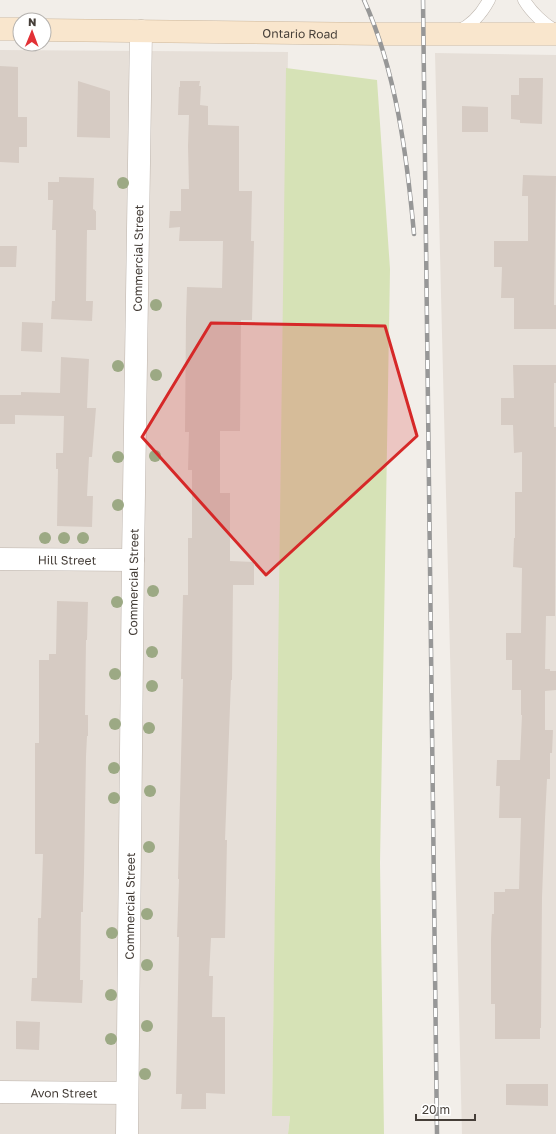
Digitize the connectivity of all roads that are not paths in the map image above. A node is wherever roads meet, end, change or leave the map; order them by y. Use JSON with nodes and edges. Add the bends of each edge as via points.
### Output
{"nodes":[{"id":1,"x":489,"y":0,"type":"edge"},
{"id":2,"x":524,"y":0,"type":"edge"},
{"id":3,"x":0,"y":29,"type":"edge"},
{"id":4,"x":12,"y":29,"type":"edge"},
{"id":5,"x":52,"y":30,"type":"edge"},
{"id":6,"x":141,"y":31,"type":"junction"},
{"id":7,"x":556,"y":31,"type":"edge"},
{"id":8,"x":556,"y":34,"type":"edge"},
{"id":9,"x":448,"y":35,"type":"junction"},
{"id":10,"x":0,"y":559,"type":"edge"},
{"id":11,"x":133,"y":560,"type":"junction"},
{"id":12,"x":0,"y":1092,"type":"edge"},
{"id":13,"x":127,"y":1093,"type":"junction"},
{"id":14,"x":127,"y":1134,"type":"edge"}],
"edges":[{"from":1,"to":9,"type":"lane","via":[[484,10],[472,22]]},
{"from":2,"to":7,"type":"lane","via":[[539,18]]},
{"from":3,"to":4,"type":"main road"},
{"from":5,"to":6,"type":"main road","name":"Ontario Road"},
{"from":6,"to":9,"type":"main road","name":"Ontario Road"},
{"from":6,"to":11,"type":"street","name":"Commercial Street"},
{"from":8,"to":9,"type":"main road","name":"Ontario Road"},
{"from":10,"to":11,"type":"street","name":"Hill Street"},
{"from":11,"to":13,"type":"street","name":"Commercial Street"},
{"from":12,"to":13,"type":"street","name":"Avon Street"},
{"from":13,"to":14,"type":"street","name":"Commercial Street"}]}
